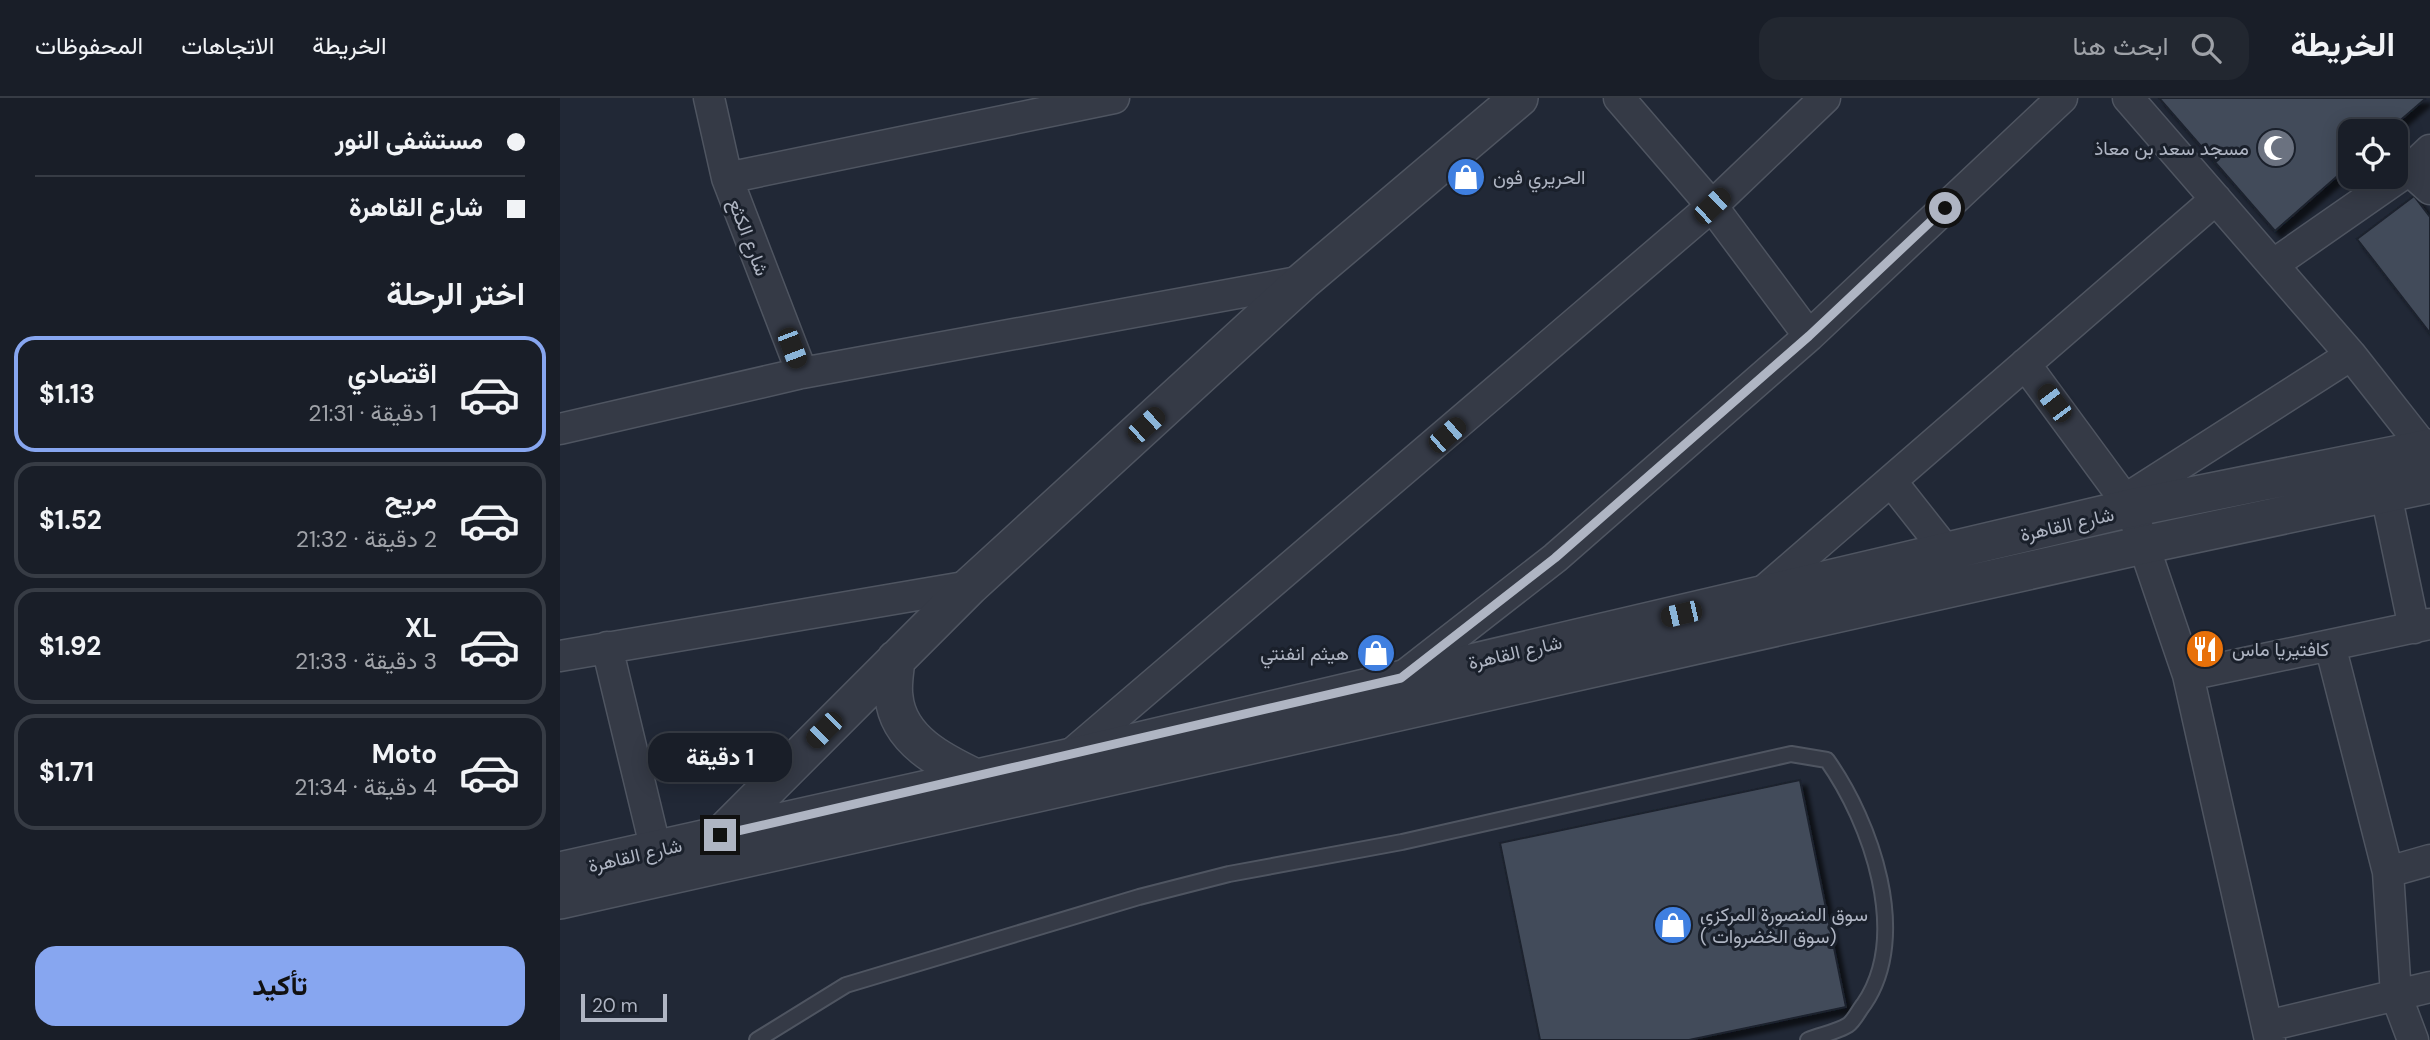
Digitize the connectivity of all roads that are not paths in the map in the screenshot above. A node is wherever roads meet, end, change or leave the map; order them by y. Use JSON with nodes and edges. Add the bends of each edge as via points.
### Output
{"nodes":[{"id":1,"x":709,"y":98,"type":"edge"},
{"id":2,"x":1114,"y":98,"type":"edge"},
{"id":3,"x":1519,"y":98,"type":"edge"},
{"id":4,"x":1619,"y":98,"type":"edge"},
{"id":5,"x":1825,"y":98,"type":"edge"},
{"id":6,"x":2062,"y":98,"type":"edge"},
{"id":7,"x":2127,"y":98,"type":"edge"},
{"id":8,"x":2423,"y":170,"type":"edge"},
{"id":9,"x":727,"y":178,"type":"junction"},
{"id":10,"x":2216,"y":199,"type":"junction"},
{"id":11,"x":1712,"y":206,"type":"junction"},
{"id":12,"x":2274,"y":264,"type":"junction"},
{"id":13,"x":1303,"y":281,"type":"junction"},
{"id":14,"x":1809,"y":336,"type":"junction"},
{"id":15,"x":2351,"y":355,"type":"junction"},
{"id":16,"x":2025,"y":364,"type":"junction"},
{"id":17,"x":802,"y":373,"type":"junction"},
{"id":18,"x":560,"y":429,"type":"edge"},
{"id":19,"x":2428,"y":460,"type":"edge"},
{"id":20,"x":1891,"y":481,"type":"junction"},
{"id":21,"x":2386,"y":494,"type":"junction"},
{"id":22,"x":2128,"y":504,"type":"junction"},
{"id":23,"x":2143,"y":545,"type":"junction"},
{"id":24,"x":1947,"y":552,"type":"junction"},
{"id":25,"x":970,"y":586,"type":"junction"},
{"id":26,"x":1757,"y":596,"type":"junction"},
{"id":27,"x":2422,"y":626,"type":"edge"},
{"id":28,"x":2330,"y":646,"type":"junction"},
{"id":29,"x":607,"y":647,"type":"junction"},
{"id":30,"x":560,"y":656,"type":"edge"},
{"id":31,"x":896,"y":659,"type":"junction"},
{"id":32,"x":2188,"y":675,"type":"junction"},
{"id":33,"x":1401,"y":678,"type":"junction"},
{"id":34,"x":1067,"y":758,"type":"junction"},
{"id":35,"x":976,"y":778,"type":"junction"},
{"id":36,"x":720,"y":835,"type":"junction"},
{"id":37,"x":2430,"y":860,"type":"edge"},
{"id":38,"x":671,"y":866,"type":"junction"},
{"id":39,"x":560,"y":872,"type":"edge"},
{"id":40,"x":2388,"y":872,"type":"junction"},
{"id":41,"x":560,"y":900,"type":"edge"},
{"id":42,"x":2430,"y":987,"type":"edge"},
{"id":43,"x":2396,"y":995,"type":"junction"},
{"id":44,"x":2268,"y":1033,"type":"edge"},
{"id":45,"x":757,"y":1040,"type":"edge"},
{"id":46,"x":1808,"y":1040,"type":"edge"},
{"id":47,"x":2413,"y":1040,"type":"edge"}],
"edges":[{"from":1,"to":9,"type":"street","name":"شارع الكثع"},
{"from":2,"to":9,"type":"street"},
{"from":3,"to":13,"type":"street"},
{"from":4,"to":11,"type":"street"},
{"from":5,"to":11,"type":"street"},
{"from":6,"to":14,"type":"street"},
{"from":7,"to":10,"type":"street"},
{"from":8,"to":12,"type":"street"},
{"from":9,"to":17,"type":"street","name":"شارع الكثع"},
{"from":10,"to":12,"type":"street"},
{"from":10,"to":16,"type":"street"},
{"from":11,"to":14,"type":"street"},
{"from":11,"to":34,"type":"street"},
{"from":12,"to":15,"type":"street"},
{"from":13,"to":17,"type":"street"},
{"from":13,"to":25,"type":"street"},
{"from":14,"to":33,"type":"street","via":[[1555,558]]},
{"from":15,"to":19,"type":"street"},
{"from":15,"to":22,"type":"street"},
{"from":16,"to":20,"type":"street"},
{"from":16,"to":22,"type":"street"},
{"from":17,"to":18,"type":"street"},
{"from":19,"to":21,"type":"street","name":"شارع القاهرة"},
{"from":19,"to":22,"type":"street","name":"شارع القاهرة"},
{"from":20,"to":24,"type":"street"},
{"from":20,"to":26,"type":"street"},
{"from":21,"to":23,"type":"street","name":"شارع القاهرة"},
{"from":21,"to":27,"type":"street"},
{"from":22,"to":23,"type":"street"},
{"from":22,"to":24,"type":"street","name":"شارع القاهرة"},
{"from":23,"to":32,"type":"street"},
{"from":23,"to":38,"type":"street","name":"شارع القاهرة"},
{"from":24,"to":26,"type":"street","name":"شارع القاهرة"},
{"from":25,"to":29,"type":"street"},
{"from":25,"to":31,"type":"street"},
{"from":26,"to":33,"type":"street","name":"شارع القاهرة"},
{"from":27,"to":28,"type":"street"},
{"from":28,"to":32,"type":"street"},
{"from":28,"to":40,"type":"street"},
{"from":29,"to":30,"type":"street"},
{"from":29,"to":38,"type":"street"},
{"from":31,"to":35,"type":"street","via":[[894,699],[908,733],[937,760]]},
{"from":31,"to":36,"type":"street"},
{"from":32,"to":44,"type":"street"},
{"from":33,"to":34,"type":"street","name":"شارع القاهرة"},
{"from":34,"to":35,"type":"street","name":"شارع القاهرة"},
{"from":35,"to":36,"type":"street","name":"شارع القاهرة"},
{"from":36,"to":38,"type":"street"},
{"from":37,"to":40,"type":"street"},
{"from":38,"to":39,"type":"street","name":"شارع القاهرة"},
{"from":38,"to":41,"type":"street","name":"شارع القاهرة"},
{"from":40,"to":43,"type":"street"},
{"from":42,"to":43,"type":"street"},
{"from":43,"to":44,"type":"street"},
{"from":43,"to":47,"type":"street"},
{"from":45,"to":46,"type":"lane","via":[[846,985],[1139,897],[1791,754],[1827,760],[1846,786],[1878,867],[1886,941],[1876,986],[1849,1025]]}]}
